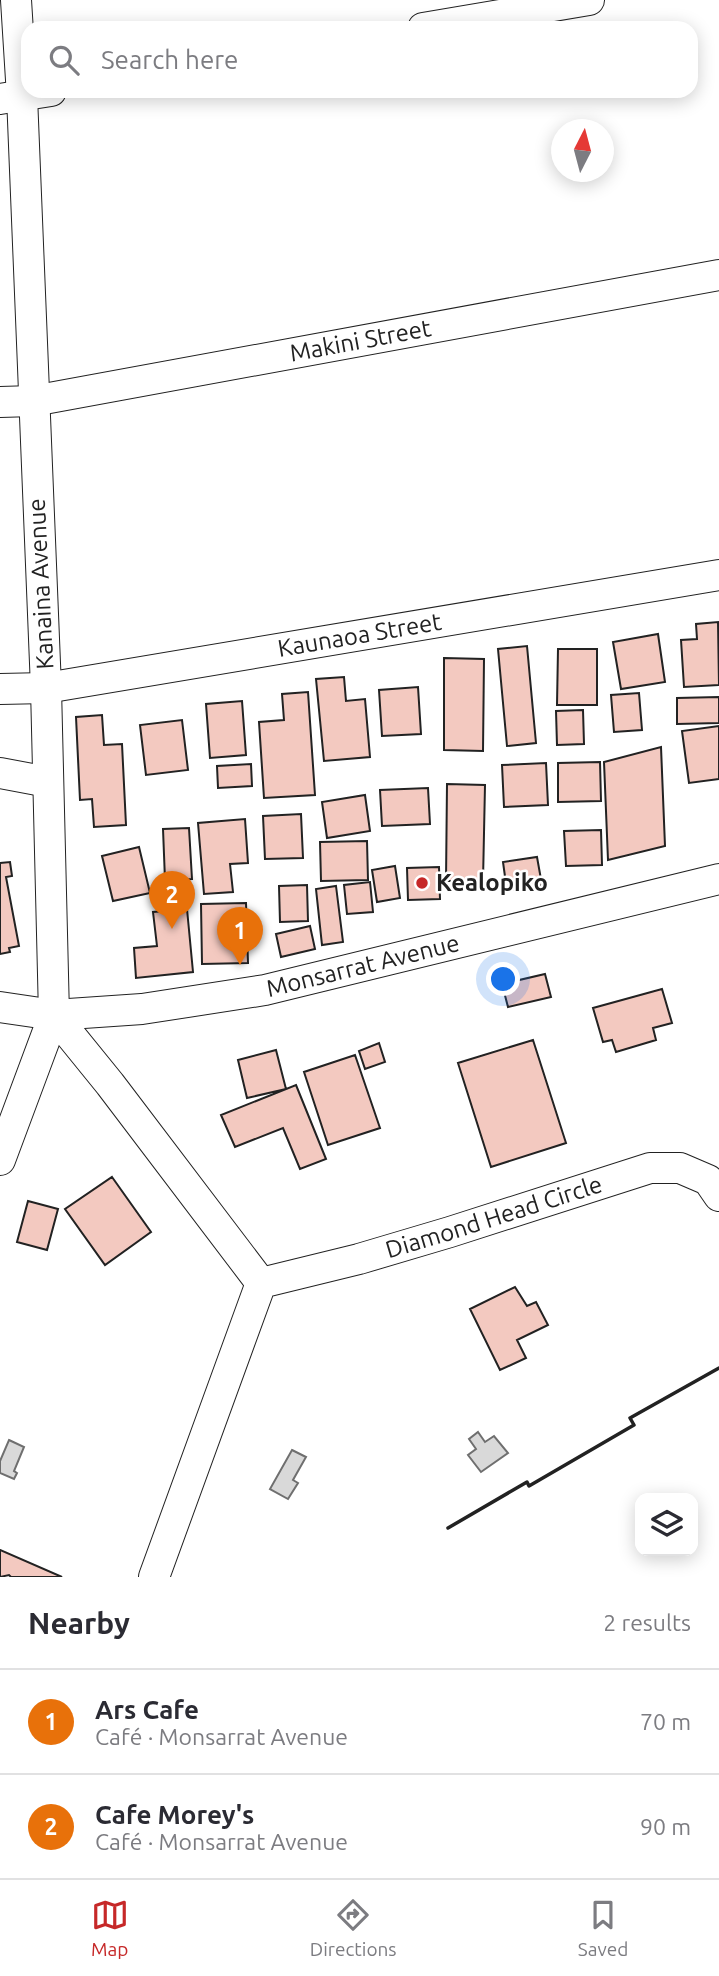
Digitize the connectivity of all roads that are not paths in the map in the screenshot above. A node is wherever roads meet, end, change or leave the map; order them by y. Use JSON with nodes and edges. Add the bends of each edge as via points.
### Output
{"nodes":[{"id":1,"x":16,"y":0,"type":"edge"},
{"id":2,"x":589,"y":0,"type":"edge"},
{"id":3,"x":464,"y":21,"type":"edge"},
{"id":4,"x":21,"y":59,"type":"edge"},
{"id":5,"x":24,"y":98,"type":"edge"},
{"id":6,"x":719,"y":275,"type":"edge"},
{"id":7,"x":33,"y":401,"type":"junction"},
{"id":8,"x":0,"y":402,"type":"edge"},
{"id":9,"x":719,"y":575,"type":"edge"},
{"id":10,"x":46,"y":688,"type":"junction"},
{"id":11,"x":0,"y":689,"type":"edge"},
{"id":12,"x":0,"y":772,"type":"edge"},
{"id":13,"x":48,"y":782,"type":"junction"},
{"id":14,"x":719,"y":879,"type":"edge"},
{"id":15,"x":0,"y":1007,"type":"edge"},
{"id":16,"x":54,"y":1015,"type":"junction"},
{"id":17,"x":0,"y":1160,"type":"edge"},
{"id":18,"x":719,"y":1196,"type":"edge"},
{"id":19,"x":261,"y":1283,"type":"junction"},
{"id":20,"x":154,"y":1577,"type":"edge"}],
"edges":[{"from":1,"to":4,"type":"street","name":"Kanaina Avenue"},
{"from":2,"to":3,"type":"street"},
{"from":5,"to":7,"type":"street","name":"Kanaina Avenue"},
{"from":6,"to":7,"type":"street","name":"Makini Street"},
{"from":7,"to":8,"type":"street","name":"Makini Street"},
{"from":7,"to":10,"type":"street","name":"Kanaina Avenue"},
{"from":9,"to":10,"type":"street","name":"Kaunaoa Street"},
{"from":10,"to":11,"type":"street","name":"Kaunaoa Street"},
{"from":10,"to":13,"type":"street","name":"Kanaina Avenue"},
{"from":12,"to":13,"type":"street"},
{"from":13,"to":16,"type":"street","name":"Kanaina Avenue"},
{"from":14,"to":16,"type":"street","name":"Monsarrat Avenue","via":[[265,990],[142,1009]]},
{"from":15,"to":16,"type":"street","name":"Monsarrat Avenue"},
{"from":16,"to":17,"type":"street","name":"Kanaina Avenue"},
{"from":16,"to":19,"type":"street"},
{"from":18,"to":19,"type":"street","name":"Diamond Head Circle","via":[[708,1180],[680,1168],[650,1168],[385,1252]]},
{"from":19,"to":20,"type":"street"}]}
